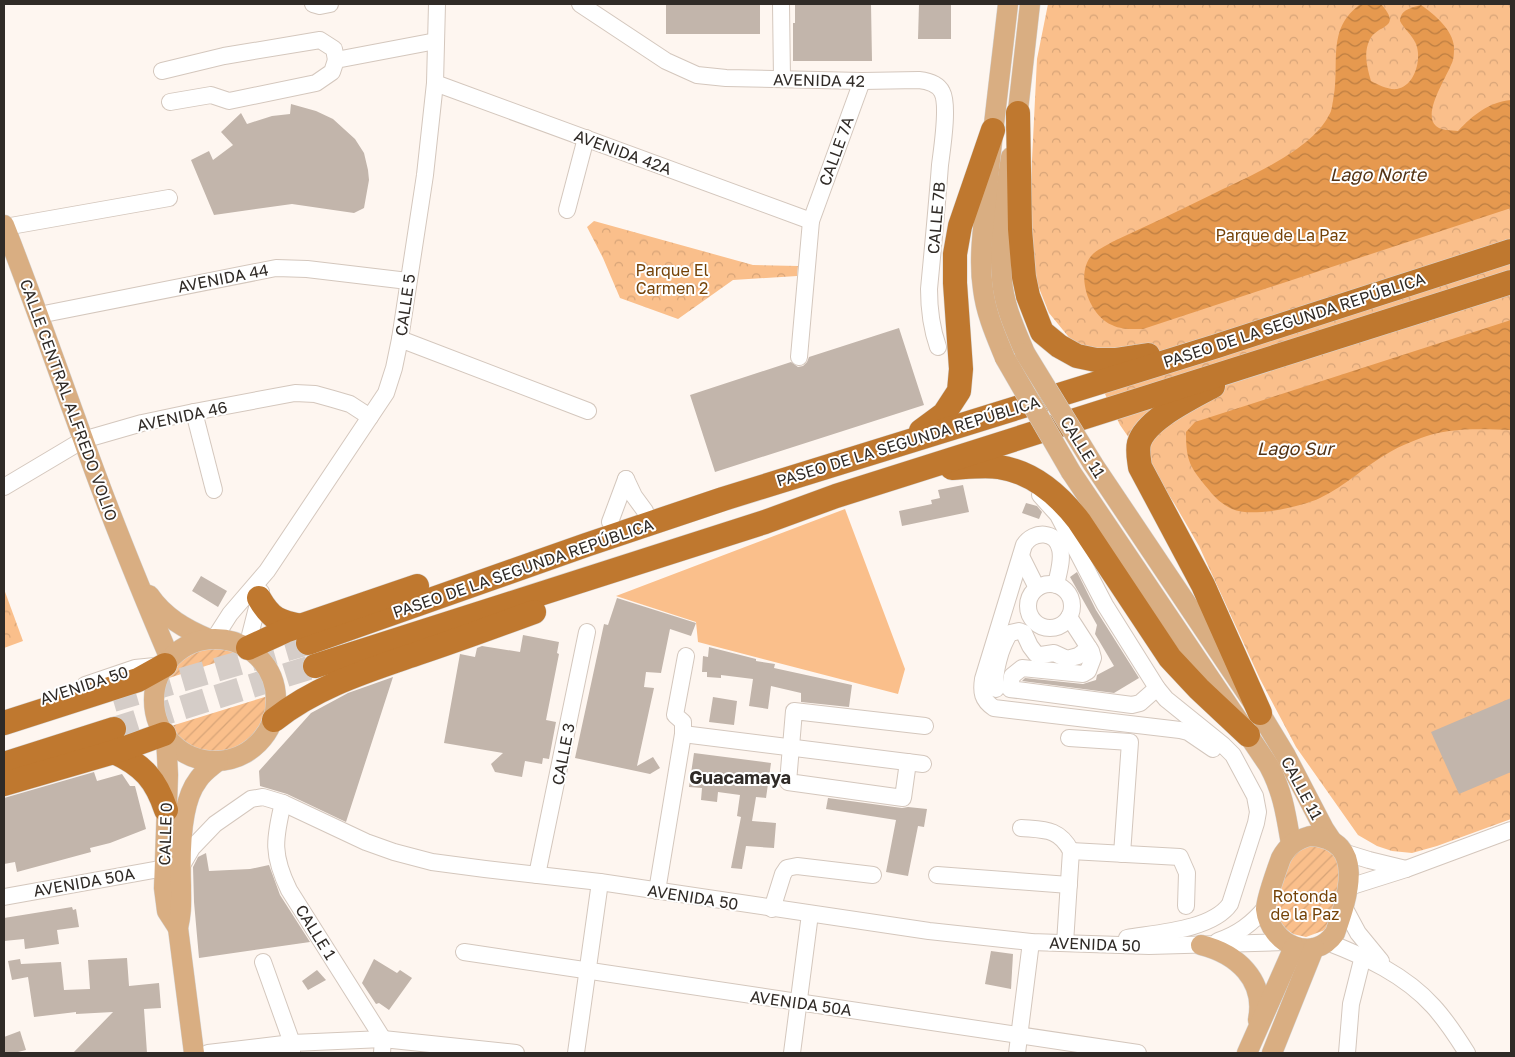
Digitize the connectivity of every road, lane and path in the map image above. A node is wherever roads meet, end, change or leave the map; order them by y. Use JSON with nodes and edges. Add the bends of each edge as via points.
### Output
{"nodes":[{"id":1,"x":313,"y":4,"type":"edge"},
{"id":2,"x":330,"y":4,"type":"edge"},
{"id":3,"x":437,"y":4,"type":"edge"},
{"id":4,"x":781,"y":4,"type":"edge"},
{"id":5,"x":1008,"y":4,"type":"edge"},
{"id":6,"x":1030,"y":4,"type":"edge"},
{"id":7,"x":589,"y":7,"type":"edge"},
{"id":8,"x":436,"y":41,"type":"junction"},
{"id":9,"x":336,"y":60,"type":"junction"},
{"id":10,"x":162,"y":71,"type":"dead end"},
{"id":11,"x":782,"y":79,"type":"junction"},
{"id":12,"x":862,"y":81,"type":"junction"},
{"id":13,"x":435,"y":83,"type":"junction"},
{"id":14,"x":939,"y":88,"type":"joint"},
{"id":15,"x":170,"y":102,"type":"dead end"},
{"id":16,"x":1018,"y":113,"type":"junction"},
{"id":17,"x":993,"y":130,"type":"junction"},
{"id":18,"x":586,"y":138,"type":"junction"},
{"id":19,"x":169,"y":198,"type":"dead end"},
{"id":20,"x":567,"y":210,"type":"dead end"},
{"id":21,"x":811,"y":222,"type":"junction"},
{"id":22,"x":4,"y":226,"type":"edge"},
{"id":23,"x":1511,"y":251,"type":"edge"},
{"id":24,"x":408,"y":281,"type":"junction"},
{"id":25,"x":1511,"y":282,"type":"edge"},
{"id":26,"x":39,"y":315,"type":"junction"},
{"id":27,"x":400,"y":339,"type":"junction"},
{"id":28,"x":1217,"y":346,"type":"junction"},
{"id":29,"x":938,"y":347,"type":"dead end"},
{"id":30,"x":799,"y":358,"type":"dead end"},
{"id":31,"x":1254,"y":363,"type":"junction"},
{"id":32,"x":588,"y":411,"type":"dead end"},
{"id":33,"x":194,"y":412,"type":"junction"},
{"id":34,"x":370,"y":416,"type":"junction"},
{"id":35,"x":83,"y":440,"type":"junction"},
{"id":36,"x":908,"y":441,"type":"junction"},
{"id":37,"x":918,"y":470,"type":"junction"},
{"id":38,"x":791,"y":478,"type":"junction"},
{"id":39,"x":1031,"y":479,"type":"junction"},
{"id":40,"x":4,"y":487,"type":"edge"},
{"id":41,"x":214,"y":490,"type":"dead end"},
{"id":42,"x":644,"y":511,"type":"junction"},
{"id":43,"x":610,"y":522,"type":"junction"},
{"id":44,"x":765,"y":522,"type":"junction"},
{"id":45,"x":1021,"y":556,"type":"junction"},
{"id":46,"x":267,"y":571,"type":"junction"},
{"id":47,"x":134,"y":575,"type":"junction"},
{"id":48,"x":1056,"y":585,"type":"junction"},
{"id":49,"x":1037,"y":588,"type":"junction"},
{"id":50,"x":259,"y":598,"type":"junction"},
{"id":51,"x":1069,"y":617,"type":"junction"},
{"id":52,"x":587,"y":632,"type":"dead end"},
{"id":53,"x":305,"y":634,"type":"junction"},
{"id":54,"x":211,"y":639,"type":"junction"},
{"id":55,"x":247,"y":648,"type":"junction"},
{"id":56,"x":1089,"y":648,"type":"junction"},
{"id":57,"x":686,"y":656,"type":"dead end"},
{"id":58,"x":167,"y":662,"type":"junction"},
{"id":59,"x":315,"y":666,"type":"tunnel mouth"},
{"id":60,"x":1157,"y":688,"type":"junction"},
{"id":61,"x":996,"y":689,"type":"junction"},
{"id":62,"x":108,"y":702,"type":"tunnel mouth"},
{"id":63,"x":4,"y":712,"type":"edge"},
{"id":64,"x":1260,"y":713,"type":"junction"},
{"id":65,"x":1187,"y":716,"type":"junction"},
{"id":66,"x":274,"y":720,"type":"junction"},
{"id":67,"x":4,"y":723,"type":"edge"},
{"id":68,"x":925,"y":726,"type":"dead end"},
{"id":69,"x":1176,"y":729,"type":"junction"},
{"id":70,"x":683,"y":734,"type":"junction"},
{"id":71,"x":165,"y":735,"type":"junction"},
{"id":72,"x":1248,"y":735,"type":"junction"},
{"id":73,"x":4,"y":736,"type":"edge"},
{"id":74,"x":1069,"y":738,"type":"dead end"},
{"id":75,"x":114,"y":740,"type":"junction"},
{"id":76,"x":790,"y":747,"type":"junction"},
{"id":77,"x":218,"y":761,"type":"junction"},
{"id":78,"x":4,"y":764,"type":"edge"},
{"id":79,"x":1240,"y":770,"type":"junction"},
{"id":80,"x":4,"y":784,"type":"edge"},
{"id":81,"x":283,"y":803,"type":"junction"},
{"id":82,"x":166,"y":810,"type":"junction"},
{"id":83,"x":184,"y":826,"type":"junction"},
{"id":84,"x":1021,"y":828,"type":"dead end"},
{"id":85,"x":1511,"y":830,"type":"edge"},
{"id":86,"x":208,"y":831,"type":"junction"},
{"id":87,"x":1291,"y":844,"type":"junction"},
{"id":88,"x":1337,"y":846,"type":"junction"},
{"id":89,"x":1071,"y":851,"type":"junction"},
{"id":90,"x":1122,"y":854,"type":"junction"},
{"id":91,"x":173,"y":868,"type":"junction"},
{"id":92,"x":1406,"y":869,"type":"junction"},
{"id":93,"x":537,"y":875,"type":"junction"},
{"id":94,"x":873,"y":875,"type":"dead end"},
{"id":95,"x":937,"y":875,"type":"dead end"},
{"id":96,"x":600,"y":882,"type":"junction"},
{"id":97,"x":1068,"y":885,"type":"junction"},
{"id":98,"x":1349,"y":887,"type":"junction"},
{"id":99,"x":657,"y":891,"type":"junction"},
{"id":100,"x":4,"y":897,"type":"edge"},
{"id":101,"x":1186,"y":906,"type":"dead end"},
{"id":102,"x":1266,"y":907,"type":"junction"},
{"id":103,"x":1344,"y":907,"type":"junction"},
{"id":104,"x":772,"y":909,"type":"junction"},
{"id":105,"x":810,"y":914,"type":"junction"},
{"id":106,"x":1031,"y":942,"type":"junction"},
{"id":107,"x":1065,"y":943,"type":"junction"},
{"id":108,"x":1096,"y":944,"type":"junction"},
{"id":109,"x":1201,"y":945,"type":"junction"},
{"id":110,"x":1290,"y":945,"type":"junction"},
{"id":111,"x":1321,"y":945,"type":"junction"},
{"id":112,"x":464,"y":952,"type":"dead end"},
{"id":113,"x":1363,"y":956,"type":"junction"},
{"id":114,"x":263,"y":962,"type":"dead end"},
{"id":115,"x":588,"y":971,"type":"junction"},
{"id":116,"x":1393,"y":973,"type":"junction"},
{"id":117,"x":799,"y":1002,"type":"junction"},
{"id":118,"x":1256,"y":1029,"type":"junction"},
{"id":119,"x":1020,"y":1036,"type":"junction"},
{"id":120,"x":382,"y":1046,"type":"edge"},
{"id":121,"x":292,"y":1048,"type":"edge"},
{"id":122,"x":471,"y":1050,"type":"edge"},
{"id":123,"x":194,"y":1053,"type":"edge"},
{"id":124,"x":208,"y":1053,"type":"edge"},
{"id":125,"x":516,"y":1053,"type":"edge"},
{"id":126,"x":576,"y":1053,"type":"edge"},
{"id":127,"x":792,"y":1053,"type":"edge"},
{"id":128,"x":1017,"y":1053,"type":"edge"},
{"id":129,"x":1138,"y":1053,"type":"edge"},
{"id":130,"x":1247,"y":1053,"type":"edge"},
{"id":131,"x":1272,"y":1053,"type":"edge"},
{"id":132,"x":1347,"y":1053,"type":"edge"},
{"id":133,"x":1467,"y":1053,"type":"edge"}],
"edges":[{"from":1,"to":2,"type":"street"},
{"from":3,"to":8,"type":"street","name":"CALLE 5"},
{"from":4,"to":11,"type":"street"},
{"from":5,"to":17,"type":"main road","name":"CALLE 11"},
{"from":6,"to":16,"type":"main road","name":"CALLE 11"},
{"from":7,"to":11,"type":"street","name":"AVENIDA 42","via":[[666,61],[697,75]]},
{"from":8,"to":9,"type":"street"},
{"from":8,"to":13,"type":"street","name":"CALLE 5"},
{"from":9,"to":10,"type":"street","via":[[334,49],[320,40],[224,56]]},
{"from":9,"to":15,"type":"street","via":[[332,72],[316,83],[229,101],[211,96]]},
{"from":11,"to":12,"type":"street","name":"AVENIDA 42"},
{"from":12,"to":14,"type":"street","name":"AVENIDA 42","via":[[919,80]]},
{"from":12,"to":21,"type":"street","name":"CALLE 7A"},
{"from":13,"to":18,"type":"street","name":"AVENIDA 42A"},
{"from":13,"to":24,"type":"street","name":"CALLE 5","via":[[425,175]]},
{"from":14,"to":29,"type":"street","name":"CALLE 7B","via":[[943,93],[944,130],[929,289],[929,312]]},
{"from":16,"to":28,"type":"highway","via":[[1024,278],[1042,332],[1076,356],[1096,360]]},
{"from":16,"to":64,"type":"main road","name":"CALLE 11","bridge":true,"via":[[1004,206],[1001,259],[1002,281],[1011,320],[1025,353],[1092,464]]},
{"from":17,"to":36,"type":"highway","via":[[960,226],[955,254],[961,369],[958,391],[944,414]]},
{"from":17,"to":72,"type":"main road","name":"CALLE 11","bridge":true,"via":[[981,269],[990,321],[1006,358],[1071,472]]},
{"from":18,"to":20,"type":"street"},
{"from":18,"to":21,"type":"street","name":"AVENIDA 42A"},
{"from":19,"to":22,"type":"street"},
{"from":21,"to":30,"type":"street","name":"CALLE 7A"},
{"from":22,"to":26,"type":"main road","name":"CALLE CENTRAL ALFREDO VOLIO"},
{"from":23,"to":28,"type":"highway","name":"PASEO DE LA SEGUNDA REPÚBLICA"},
{"from":24,"to":26,"type":"street","name":"AVENIDA 44","via":[[307,268],[276,268]]},
{"from":24,"to":27,"type":"street","name":"CALLE 5"},
{"from":25,"to":31,"type":"highway","name":"PASEO DE LA SEGUNDA REPÚBLICA"},
{"from":26,"to":35,"type":"main road","name":"CALLE CENTRAL ALFREDO VOLIO"},
{"from":27,"to":32,"type":"street"},
{"from":27,"to":34,"type":"street","name":"CALLE 5","via":[[386,393]]},
{"from":28,"to":36,"type":"highway","name":"PASEO DE LA SEGUNDA REPÚBLICA"},
{"from":31,"to":37,"type":"highway","name":"PASEO DE LA SEGUNDA REPÚBLICA"},
{"from":31,"to":64,"type":"highway","via":[[1162,416],[1139,442],[1138,454],[1140,467],[1203,586]]},
{"from":33,"to":34,"type":"street","name":"AVENIDA 46","via":[[295,393],[315,394],[350,404]]},
{"from":33,"to":35,"type":"street","name":"AVENIDA 46"},
{"from":33,"to":41,"type":"street"},
{"from":34,"to":46,"type":"street","name":"CALLE 5"},
{"from":35,"to":40,"type":"street","name":"AVENIDA 46"},
{"from":35,"to":47,"type":"main road","name":"CALLE CENTRAL ALFREDO VOLIO"},
{"from":36,"to":38,"type":"highway","name":"PASEO DE LA SEGUNDA REPÚBLICA"},
{"from":37,"to":39,"type":"highway","via":[[1000,468]]},
{"from":37,"to":44,"type":"highway","name":"PASEO DE LA SEGUNDA REPÚBLICA"},
{"from":38,"to":42,"type":"highway"},
{"from":38,"to":53,"type":"highway","name":"PASEO DE LA SEGUNDA REPÚBLICA"},
{"from":39,"to":60,"type":"street","via":[[1034,490],[1058,515],[1105,605]]},
{"from":39,"to":72,"type":"highway","via":[[1066,504],[1170,658]]},
{"from":42,"to":43,"type":"highway"},
{"from":42,"to":43,"type":"street","via":[[626,479]]},
{"from":43,"to":53,"type":"highway"},
{"from":44,"to":59,"type":"highway","name":"PASEO DE LA SEGUNDA REPÚBLICA"},
{"from":44,"to":66,"type":"highway","via":[[595,590],[363,673],[293,704]]},
{"from":45,"to":48,"type":"street","via":[[1029,538],[1036,535],[1043,534],[1057,541],[1061,556]]},
{"from":45,"to":49,"type":"street"},
{"from":45,"to":61,"type":"street","via":[[983,679]]},
{"from":46,"to":50,"type":"street","name":"CALLE 5"},
{"from":46,"to":54,"type":"street","name":"CALLE 5"},
{"from":47,"to":54,"type":"main road","name":"CALLE CENTRAL ALFREDO VOLIO","via":[[168,616],[190,632]]},
{"from":47,"to":58,"type":"main road","name":"CALLE CENTRAL ALFREDO VOLIO"},
{"from":48,"to":49,"type":"street"},
{"from":48,"to":51,"type":"street","via":[[1071,598]]},
{"from":49,"to":51,"type":"street","via":[[1028,603],[1028,611],[1036,624],[1057,627]]},
{"from":50,"to":53,"type":"highway","via":[[273,617]]},
{"from":50,"to":55,"type":"street","name":"CALLE 5"},
{"from":51,"to":56,"type":"street"},
{"from":52,"to":93,"type":"street","name":"CALLE 3"},
{"from":53,"to":55,"type":"highway","via":[[285,632]]},
{"from":54,"to":55,"type":"main road","via":[[236,642]]},
{"from":54,"to":58,"type":"main road","via":[[194,642]]},
{"from":55,"to":66,"type":"main road","via":[[259,657],[274,680]]},
{"from":56,"to":61,"type":"street","via":[[1093,658],[1088,671],[1083,674],[1022,668]]},
{"from":56,"to":61,"type":"street","via":[[1067,659],[1054,653],[1041,655],[1033,651],[1024,633],[1010,633],[995,676]]},
{"from":57,"to":70,"type":"street","via":[[675,715],[683,722]]},
{"from":58,"to":63,"type":"street","name":"AVENIDA 50","via":[[135,668]]},
{"from":58,"to":67,"type":"highway","via":[[138,680]]},
{"from":58,"to":71,"type":"main road","via":[[156,684],[154,699],[156,715]]},
{"from":60,"to":61,"type":"street","via":[[1132,705]]},
{"from":60,"to":65,"type":"street"},
{"from":61,"to":69,"type":"street","via":[[983,698],[994,708]]},
{"from":62,"to":73,"type":"highway"},
{"from":64,"to":88,"type":"main road","name":"CALLE 11"},
{"from":65,"to":69,"type":"street"},
{"from":65,"to":79,"type":"street","via":[[1233,755]]},
{"from":66,"to":77,"type":"main road","via":[[252,749],[232,759]]},
{"from":68,"to":76,"type":"street","via":[[794,711]]},
{"from":69,"to":79,"type":"street","via":[[1188,732]]},
{"from":70,"to":76,"type":"street"},
{"from":70,"to":99,"type":"street"},
{"from":71,"to":75,"type":"highway"},
{"from":71,"to":77,"type":"main road","via":[[189,755]]},
{"from":71,"to":82,"type":"main road","name":"CALLE 0"},
{"from":72,"to":87,"type":"main road","name":"CALLE 11","via":[[1278,784]]},
{"from":74,"to":90,"type":"street","via":[[1130,742]]},
{"from":75,"to":78,"type":"highway"},
{"from":75,"to":80,"type":"highway"},
{"from":75,"to":82,"type":"highway","via":[[153,780]]},
{"from":76,"to":76,"type":"street","via":[[915,763],[903,798],[788,782]]},
{"from":77,"to":83,"type":"main road","name":"CALLE 0","via":[[198,780],[189,795]]},
{"from":79,"to":108,"type":"street","via":[[1255,796],[1258,812],[1230,904],[1225,911],[1191,927]]},
{"from":81,"to":86,"type":"street","name":"AVENIDA 50","via":[[263,797],[251,799]]},
{"from":81,"to":93,"type":"street","name":"AVENIDA 50","via":[[394,852],[432,862]]},
{"from":81,"to":120,"type":"street","name":"CALLE 1","via":[[276,830],[276,853],[282,874]]},
{"from":82,"to":91,"type":"main road","name":"CALLE 0"},
{"from":83,"to":86,"type":"street","via":[[195,831]]},
{"from":83,"to":91,"type":"main road","name":"CALLE 0"},
{"from":84,"to":89,"type":"street","via":[[1050,830],[1066,842]]},
{"from":85,"to":92,"type":"street"},
{"from":86,"to":91,"type":"street","name":"AVENIDA 50"},
{"from":87,"to":88,"type":"main road","via":[[1310,836],[1321,837]]},
{"from":87,"to":102,"type":"main road","via":[[1281,858]]},
{"from":88,"to":92,"type":"street","via":[[1369,860]]},
{"from":88,"to":98,"type":"main road","via":[[1347,862]]},
{"from":89,"to":90,"type":"street"},
{"from":89,"to":97,"type":"street"},
{"from":90,"to":101,"type":"street","via":[[1180,857],[1187,872]]},
{"from":91,"to":100,"type":"street","name":"AVENIDA 50A"},
{"from":91,"to":123,"type":"main road","name":"CALLE 0","via":[[164,888],[167,911],[178,928]]},
{"from":92,"to":98,"type":"street"},
{"from":93,"to":96,"type":"street","name":"AVENIDA 50"},
{"from":94,"to":104,"type":"street","via":[[797,866],[787,868]]},
{"from":95,"to":97,"type":"street"},
{"from":96,"to":99,"type":"street","name":"AVENIDA 50"},
{"from":96,"to":115,"type":"street"},
{"from":97,"to":107,"type":"street"},
{"from":98,"to":103,"type":"main road"},
{"from":99,"to":104,"type":"street","name":"AVENIDA 50"},
{"from":102,"to":109,"type":"street","name":"AVENIDA 50","via":[[1256,919],[1231,937]]},
{"from":102,"to":110,"type":"main road","via":[[1274,933]]},
{"from":103,"to":111,"type":"main road","via":[[1336,933]]},
{"from":103,"to":116,"type":"street","via":[[1358,933]]},
{"from":104,"to":105,"type":"street","name":"AVENIDA 50"},
{"from":105,"to":106,"type":"street","name":"AVENIDA 50"},
{"from":105,"to":117,"type":"street"},
{"from":106,"to":107,"type":"street","name":"AVENIDA 50"},
{"from":106,"to":119,"type":"street"},
{"from":107,"to":108,"type":"street","name":"AVENIDA 50"},
{"from":108,"to":109,"type":"street","name":"AVENIDA 50"},
{"from":109,"to":110,"type":"street","name":"AVENIDA 50"},
{"from":109,"to":118,"type":"main road","via":[[1232,956],[1253,981],[1258,997]]},
{"from":110,"to":111,"type":"main road"},
{"from":110,"to":118,"type":"main road"},
{"from":111,"to":113,"type":"street"},
{"from":111,"to":131,"type":"main road"},
{"from":112,"to":115,"type":"street","name":"AVENIDA 50A"},
{"from":113,"to":116,"type":"street"},
{"from":113,"to":132,"type":"street","via":[[1351,1004]]},
{"from":114,"to":121,"type":"street"},
{"from":115,"to":117,"type":"street","name":"AVENIDA 50A"},
{"from":115,"to":126,"type":"street"},
{"from":116,"to":133,"type":"street","via":[[1433,1006]]},
{"from":117,"to":119,"type":"street","name":"AVENIDA 50A"},
{"from":117,"to":127,"type":"street"},
{"from":118,"to":130,"type":"main road"},
{"from":119,"to":128,"type":"street"},
{"from":119,"to":129,"type":"street","name":"AVENIDA 50A"},
{"from":120,"to":121,"type":"street"},
{"from":120,"to":122,"type":"street"},
{"from":121,"to":124,"type":"street"},
{"from":122,"to":125,"type":"street"}]}
